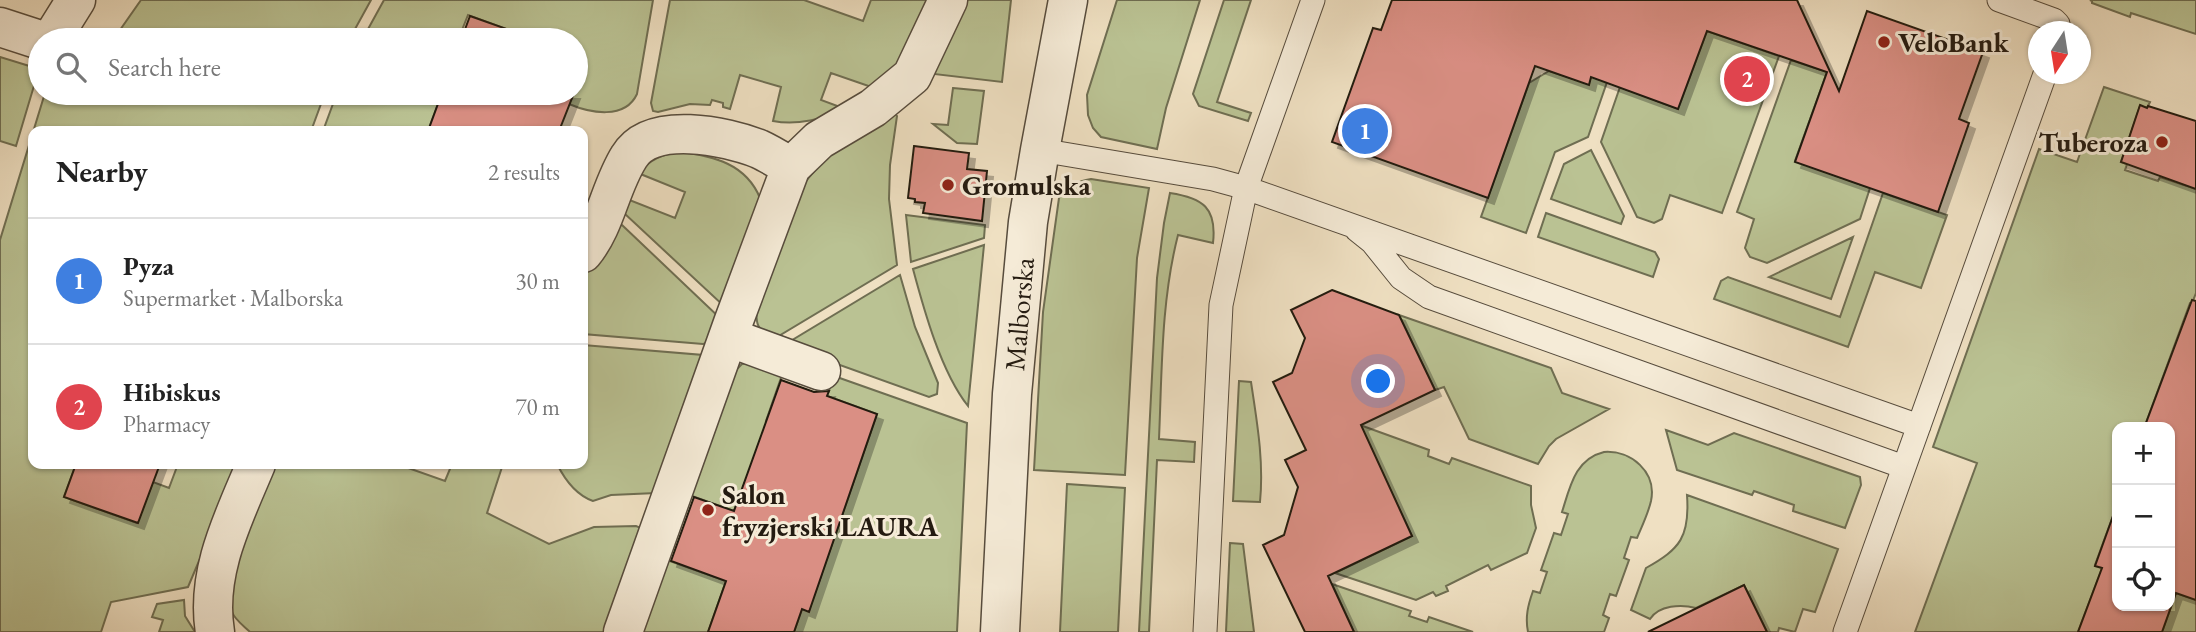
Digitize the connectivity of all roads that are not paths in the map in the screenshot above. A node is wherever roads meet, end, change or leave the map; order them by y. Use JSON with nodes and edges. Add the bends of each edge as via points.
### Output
{"nodes":[{"id":1,"x":76,"y":0,"type":"edge"},
{"id":2,"x":948,"y":0,"type":"edge"},
{"id":3,"x":1068,"y":0,"type":"edge"},
{"id":4,"x":1313,"y":0,"type":"edge"},
{"id":5,"x":1998,"y":0,"type":"edge"},
{"id":6,"x":2056,"y":21,"type":"edge"},
{"id":7,"x":0,"y":27,"type":"edge"},
{"id":8,"x":58,"y":28,"type":"edge"},
{"id":9,"x":28,"y":36,"type":"edge"},
{"id":10,"x":2041,"y":84,"type":"edge"},
{"id":11,"x":1040,"y":149,"type":"junction"},
{"id":12,"x":791,"y":167,"type":"junction"},
{"id":13,"x":1246,"y":188,"type":"junction"},
{"id":14,"x":1336,"y":218,"type":"junction"},
{"id":15,"x":588,"y":245,"type":"edge"},
{"id":16,"x":728,"y":337,"type":"junction"},
{"id":17,"x":821,"y":372,"type":"dead end"},
{"id":18,"x":1919,"y":426,"type":"junction"},
{"id":19,"x":1904,"y":467,"type":"junction"},
{"id":20,"x":255,"y":469,"type":"edge"},
{"id":21,"x":215,"y":632,"type":"edge"},
{"id":22,"x":623,"y":632,"type":"edge"},
{"id":23,"x":1000,"y":632,"type":"edge"},
{"id":24,"x":1205,"y":632,"type":"edge"},
{"id":25,"x":1845,"y":632,"type":"edge"}],
"edges":[{"from":1,"to":8,"type":"street"},
{"from":2,"to":12,"type":"street","via":[[912,76],[873,108],[819,140]]},
{"from":3,"to":11,"type":"street","name":"Malborska"},
{"from":4,"to":13,"type":"lane"},
{"from":5,"to":6,"type":"lane"},
{"from":7,"to":9,"type":"street"},
{"from":10,"to":18,"type":"lane"},
{"from":11,"to":13,"type":"lane"},
{"from":11,"to":23,"type":"street","name":"Malborska","via":[[1028,222],[1012,394]]},
{"from":12,"to":15,"type":"street","via":[[758,149],[726,140],[667,134],[647,141],[627,159]]},
{"from":12,"to":16,"type":"street"},
{"from":13,"to":14,"type":"lane"},
{"from":13,"to":24,"type":"lane","via":[[1222,305]]},
{"from":14,"to":18,"type":"lane"},
{"from":14,"to":19,"type":"lane","via":[[1364,236],[1401,278],[1429,297]]},
{"from":16,"to":17,"type":"street"},
{"from":16,"to":22,"type":"street"},
{"from":18,"to":19,"type":"lane"},
{"from":19,"to":25,"type":"lane"},
{"from":20,"to":21,"type":"street","via":[[219,561],[213,594]]}]}
